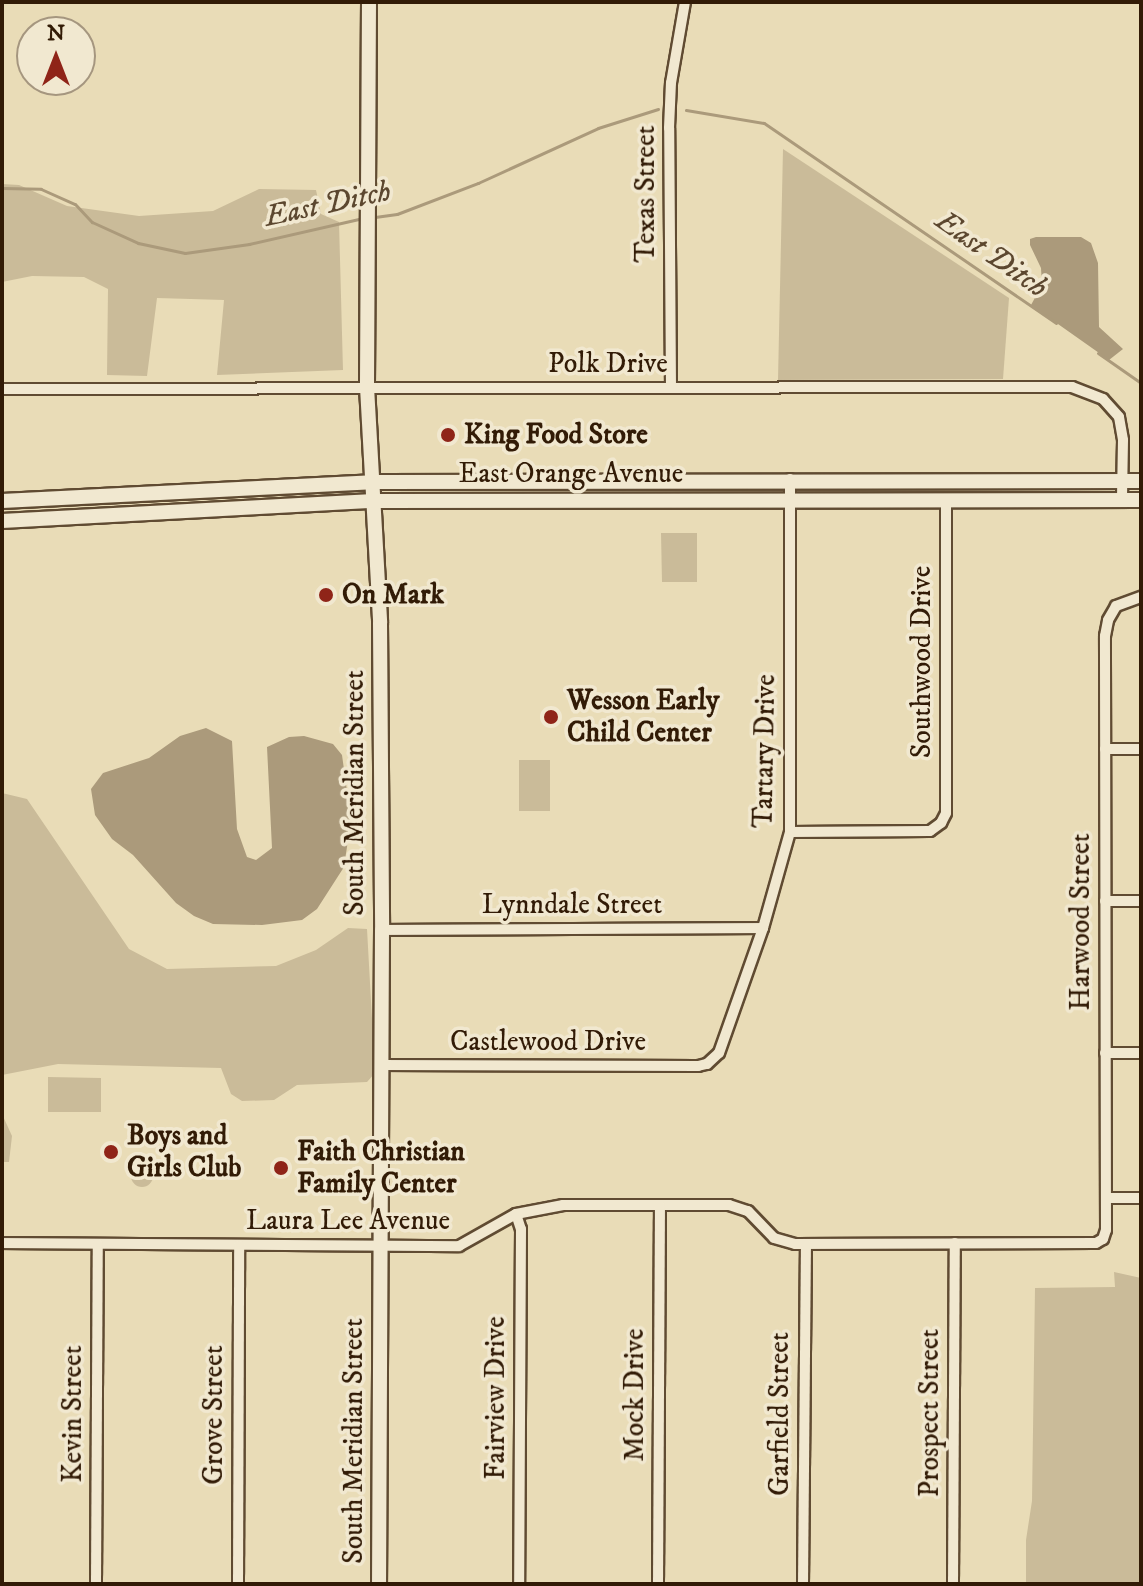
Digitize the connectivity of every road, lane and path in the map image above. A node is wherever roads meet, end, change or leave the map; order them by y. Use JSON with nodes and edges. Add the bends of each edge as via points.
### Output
{"nodes":[{"id":1,"x":369,"y":2,"type":"edge"},
{"id":2,"x":685,"y":2,"type":"edge"},
{"id":3,"x":367,"y":387,"type":"junction"},
{"id":4,"x":671,"y":387,"type":"junction"},
{"id":5,"x":2,"y":389,"type":"edge"},
{"id":6,"x":790,"y":479,"type":"junction"},
{"id":7,"x":1123,"y":481,"type":"junction"},
{"id":8,"x":1141,"y":481,"type":"edge"},
{"id":9,"x":372,"y":482,"type":"junction"},
{"id":10,"x":790,"y":499,"type":"junction"},
{"id":11,"x":946,"y":499,"type":"junction"},
{"id":12,"x":1122,"y":500,"type":"junction"},
{"id":13,"x":1141,"y":500,"type":"edge"},
{"id":14,"x":2,"y":501,"type":"edge"},
{"id":15,"x":373,"y":501,"type":"junction"},
{"id":16,"x":2,"y":521,"type":"edge"},
{"id":17,"x":1141,"y":597,"type":"edge"},
{"id":18,"x":1105,"y":749,"type":"junction"},
{"id":19,"x":1141,"y":749,"type":"edge"},
{"id":20,"x":790,"y":832,"type":"junction"},
{"id":21,"x":1105,"y":901,"type":"junction"},
{"id":22,"x":1141,"y":901,"type":"edge"},
{"id":23,"x":763,"y":928,"type":"junction"},
{"id":24,"x":382,"y":930,"type":"junction"},
{"id":25,"x":1105,"y":1053,"type":"junction"},
{"id":26,"x":1141,"y":1053,"type":"edge"},
{"id":27,"x":714,"y":1058,"type":"joint"},
{"id":28,"x":380,"y":1065,"type":"junction"},
{"id":29,"x":1106,"y":1198,"type":"junction"},
{"id":30,"x":1141,"y":1198,"type":"edge"},
{"id":31,"x":660,"y":1206,"type":"junction"},
{"id":32,"x":516,"y":1214,"type":"junction"},
{"id":33,"x":1103,"y":1239,"type":"joint"},
{"id":34,"x":2,"y":1243,"type":"edge"},
{"id":35,"x":955,"y":1243,"type":"junction"},
{"id":36,"x":98,"y":1244,"type":"junction"},
{"id":37,"x":806,"y":1244,"type":"junction"},
{"id":38,"x":239,"y":1246,"type":"junction"},
{"id":39,"x":381,"y":1248,"type":"junction"},
{"id":40,"x":96,"y":1584,"type":"edge"},
{"id":41,"x":238,"y":1584,"type":"edge"},
{"id":42,"x":379,"y":1584,"type":"edge"},
{"id":43,"x":519,"y":1584,"type":"edge"},
{"id":44,"x":658,"y":1584,"type":"edge"},
{"id":45,"x":803,"y":1584,"type":"edge"},
{"id":46,"x":953,"y":1584,"type":"edge"}],
"edges":[{"from":1,"to":3,"type":"street","name":"South Meridian Street"},
{"from":2,"to":4,"type":"street","name":"Texas Street","via":[[669,128]]},
{"from":3,"to":4,"type":"street","name":"Polk Drive"},
{"from":3,"to":5,"type":"street","name":"Polk Drive"},
{"from":3,"to":9,"type":"street","name":"South Meridian Street"},
{"from":4,"to":7,"type":"street","name":"Polk Drive","via":[[1072,387],[1103,399],[1119,417]]},
{"from":6,"to":7,"type":"street","name":"East Orange Avenue"},
{"from":6,"to":9,"type":"street","name":"East Orange Avenue"},
{"from":6,"to":10,"type":"street","name":"Tartary Drive"},
{"from":7,"to":8,"type":"street","name":"East Orange Avenue"},
{"from":7,"to":12,"type":"street","name":"Polk Drive"},
{"from":9,"to":14,"type":"street","name":"East Orange Avenue"},
{"from":9,"to":15,"type":"street","name":"South Meridian Street"},
{"from":10,"to":11,"type":"street","name":"East Orange Avenue"},
{"from":10,"to":15,"type":"street","name":"East Orange Avenue"},
{"from":10,"to":20,"type":"street","name":"Tartary Drive"},
{"from":11,"to":12,"type":"street","name":"East Orange Avenue"},
{"from":11,"to":20,"type":"street","name":"Southwood Drive","via":[[947,798],[941,823],[912,833]]},
{"from":12,"to":13,"type":"street","name":"East Orange Avenue"},
{"from":15,"to":16,"type":"street","name":"East Orange Avenue"},
{"from":15,"to":24,"type":"street","name":"South Meridian Street","via":[[380,623]]},
{"from":17,"to":18,"type":"street","name":"Harwood Street","via":[[1116,606],[1108,620]]},
{"from":18,"to":19,"type":"street"},
{"from":18,"to":21,"type":"street","name":"Harwood Street"},
{"from":20,"to":23,"type":"street","name":"Tartary Drive"},
{"from":21,"to":22,"type":"street"},
{"from":21,"to":25,"type":"street","name":"Harwood Street"},
{"from":23,"to":24,"type":"street","name":"Lynndale Street"},
{"from":23,"to":27,"type":"street","name":"Tartary Drive","via":[[726,1039]]},
{"from":24,"to":28,"type":"street","name":"South Meridian Street"},
{"from":25,"to":26,"type":"street"},
{"from":25,"to":29,"type":"street","name":"Harwood Street"},
{"from":27,"to":28,"type":"street","name":"Castlewood Drive","via":[[698,1066]]},
{"from":28,"to":39,"type":"street","name":"South Meridian Street"},
{"from":29,"to":30,"type":"street"},
{"from":29,"to":33,"type":"street","name":"Harwood Street"},
{"from":31,"to":32,"type":"street","name":"Laura Lee Avenue","via":[[549,1206]]},
{"from":31,"to":37,"type":"street","name":"Laura Lee Avenue","via":[[740,1208],[774,1238]]},
{"from":31,"to":44,"type":"street","name":"Mock Drive"},
{"from":32,"to":39,"type":"street","name":"Laura Lee Avenue","via":[[459,1246]]},
{"from":32,"to":43,"type":"street","name":"Fairview Drive","via":[[521,1229]]},
{"from":33,"to":35,"type":"street","name":"Laura Lee Avenue"},
{"from":34,"to":36,"type":"street","name":"Laura Lee Avenue"},
{"from":35,"to":37,"type":"street","name":"Laura Lee Avenue"},
{"from":35,"to":46,"type":"street","name":"Prospect Street"},
{"from":36,"to":38,"type":"street","name":"Laura Lee Avenue"},
{"from":36,"to":40,"type":"street","name":"Kevin Street"},
{"from":37,"to":45,"type":"street","name":"Garfield Street"},
{"from":38,"to":39,"type":"street","name":"Laura Lee Avenue"},
{"from":38,"to":41,"type":"street","name":"Grove Street"},
{"from":39,"to":42,"type":"street","name":"South Meridian Street"}]}
